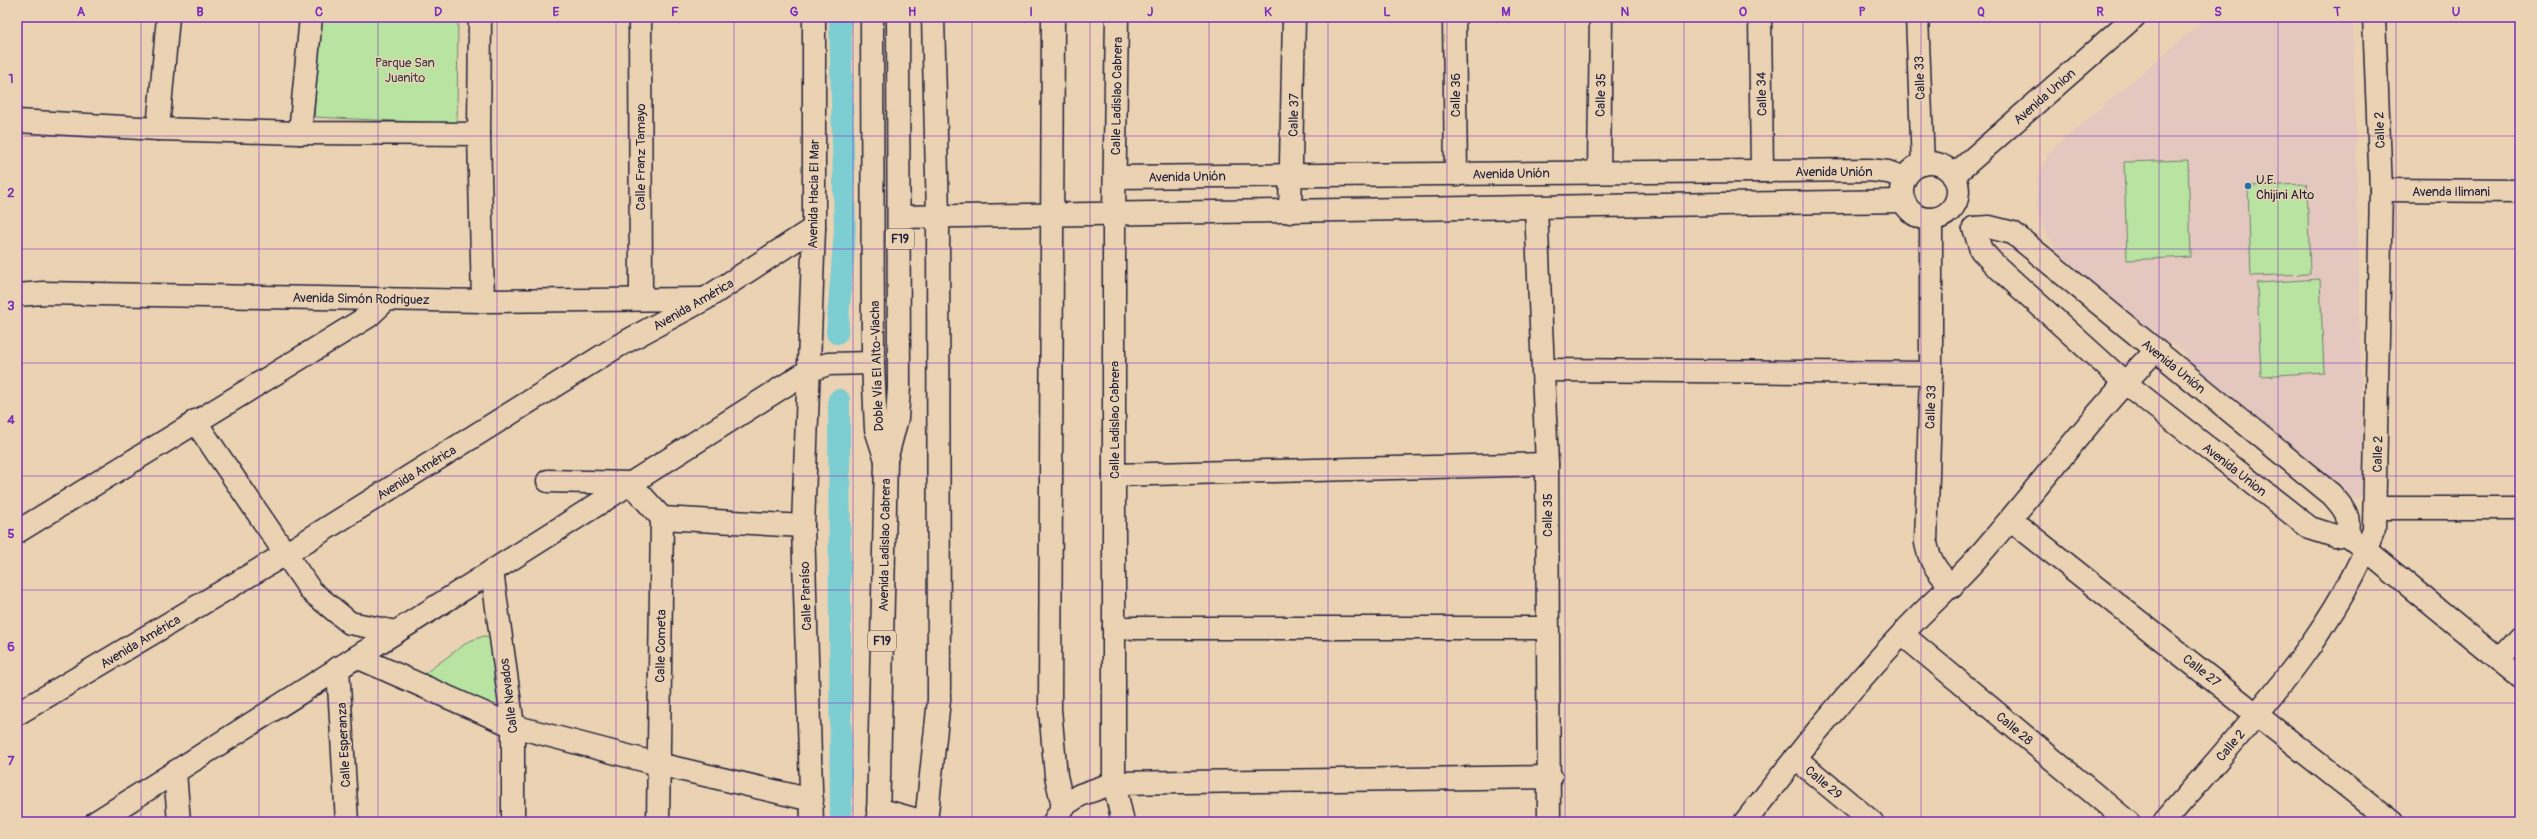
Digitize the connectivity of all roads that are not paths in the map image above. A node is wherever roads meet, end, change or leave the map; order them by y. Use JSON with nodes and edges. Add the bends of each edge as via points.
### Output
{"nodes":[{"id":1,"x":168,"y":17,"type":"edge"},
{"id":2,"x":310,"y":17,"type":"edge"},
{"id":3,"x":480,"y":17,"type":"edge"},
{"id":4,"x":640,"y":17,"type":"edge"},
{"id":5,"x":814,"y":17,"type":"edge"},
{"id":6,"x":872,"y":17,"type":"edge"},
{"id":7,"x":898,"y":17,"type":"edge"},
{"id":8,"x":933,"y":17,"type":"edge"},
{"id":9,"x":1053,"y":17,"type":"edge"},
{"id":10,"x":1118,"y":17,"type":"edge"},
{"id":11,"x":1294,"y":17,"type":"edge"},
{"id":12,"x":1454,"y":17,"type":"edge"},
{"id":13,"x":1601,"y":17,"type":"edge"},
{"id":14,"x":1760,"y":17,"type":"edge"},
{"id":15,"x":1917,"y":17,"type":"edge"},
{"id":16,"x":2134,"y":17,"type":"edge"},
{"id":17,"x":2374,"y":17,"type":"edge"},
{"id":18,"x":17,"y":120,"type":"edge"},
{"id":19,"x":158,"y":128,"type":"junction"},
{"id":20,"x":300,"y":133,"type":"junction"},
{"id":21,"x":479,"y":134,"type":"junction"},
{"id":22,"x":1923,"y":164,"type":"junction"},
{"id":23,"x":1762,"y":171,"type":"junction"},
{"id":24,"x":1599,"y":172,"type":"junction"},
{"id":25,"x":1456,"y":174,"type":"junction"},
{"id":26,"x":1292,"y":175,"type":"junction"},
{"id":27,"x":1953,"y":176,"type":"junction"},
{"id":28,"x":1115,"y":177,"type":"junction"},
{"id":29,"x":1905,"y":178,"type":"junction"},
{"id":30,"x":2381,"y":190,"type":"junction"},
{"id":31,"x":2520,"y":191,"type":"edge"},
{"id":32,"x":1904,"y":201,"type":"junction"},
{"id":33,"x":1536,"y":208,"type":"junction"},
{"id":34,"x":1951,"y":208,"type":"junction"},
{"id":35,"x":1290,"y":212,"type":"junction"},
{"id":36,"x":1114,"y":214,"type":"junction"},
{"id":37,"x":1053,"y":215,"type":"junction"},
{"id":38,"x":938,"y":216,"type":"junction"},
{"id":39,"x":900,"y":217,"type":"junction"},
{"id":40,"x":1931,"y":219,"type":"junction"},
{"id":41,"x":814,"y":228,"type":"junction"},
{"id":42,"x":1974,"y":228,"type":"junction"},
{"id":43,"x":17,"y":295,"type":"edge"},
{"id":44,"x":641,"y":298,"type":"junction"},
{"id":45,"x":387,"y":299,"type":"junction"},
{"id":46,"x":705,"y":299,"type":"junction"},
{"id":47,"x":483,"y":301,"type":"junction"},
{"id":48,"x":2155,"y":351,"type":"junction"},
{"id":49,"x":863,"y":363,"type":"junction"},
{"id":50,"x":1545,"y":370,"type":"junction"},
{"id":51,"x":808,"y":371,"type":"junction"},
{"id":52,"x":1931,"y":373,"type":"junction"},
{"id":53,"x":2124,"y":382,"type":"junction"},
{"id":54,"x":195,"y":421,"type":"junction"},
{"id":55,"x":886,"y":460,"type":"junction"},
{"id":56,"x":1547,"y":464,"type":"junction"},
{"id":57,"x":1114,"y":475,"type":"junction"},
{"id":58,"x":548,"y":482,"type":"dead end"},
{"id":59,"x":630,"y":483,"type":"junction"},
{"id":60,"x":2376,"y":508,"type":"junction"},
{"id":61,"x":2520,"y":508,"type":"edge"},
{"id":62,"x":662,"y":518,"type":"junction"},
{"id":63,"x":2011,"y":520,"type":"junction"},
{"id":64,"x":802,"y":526,"type":"junction"},
{"id":65,"x":17,"y":532,"type":"edge"},
{"id":66,"x":2346,"y":534,"type":"junction"},
{"id":67,"x":2366,"y":550,"type":"junction"},
{"id":68,"x":287,"y":553,"type":"junction"},
{"id":69,"x":492,"y":571,"type":"junction"},
{"id":70,"x":1952,"y":586,"type":"junction"},
{"id":71,"x":1114,"y":628,"type":"junction"},
{"id":72,"x":1547,"y":628,"type":"junction"},
{"id":73,"x":396,"y":632,"type":"junction"},
{"id":74,"x":1902,"y":634,"type":"junction"},
{"id":75,"x":2520,"y":637,"type":"edge"},
{"id":76,"x":357,"y":656,"type":"junction"},
{"id":77,"x":2500,"y":660,"type":"junction"},
{"id":78,"x":338,"y":668,"type":"junction"},
{"id":79,"x":2520,"y":677,"type":"edge"},
{"id":80,"x":2257,"y":713,"type":"junction"},
{"id":81,"x":17,"y":714,"type":"edge"},
{"id":82,"x":513,"y":726,"type":"junction"},
{"id":83,"x":1795,"y":758,"type":"junction"},
{"id":84,"x":658,"y":764,"type":"junction"},
{"id":85,"x":175,"y":772,"type":"junction"},
{"id":86,"x":1551,"y":777,"type":"junction"},
{"id":87,"x":1114,"y":783,"type":"junction"},
{"id":88,"x":812,"y":800,"type":"junction"},
{"id":89,"x":1058,"y":814,"type":"edge"},
{"id":90,"x":878,"y":816,"type":"edge"},
{"id":91,"x":96,"y":822,"type":"edge"},
{"id":92,"x":179,"y":822,"type":"edge"},
{"id":93,"x":347,"y":822,"type":"edge"},
{"id":94,"x":513,"y":822,"type":"edge"},
{"id":95,"x":658,"y":822,"type":"edge"},
{"id":96,"x":812,"y":822,"type":"edge"},
{"id":97,"x":925,"y":822,"type":"edge"},
{"id":98,"x":1123,"y":822,"type":"edge"},
{"id":99,"x":1550,"y":822,"type":"edge"},
{"id":100,"x":1744,"y":822,"type":"edge"},
{"id":101,"x":1872,"y":822,"type":"edge"},
{"id":102,"x":2128,"y":822,"type":"edge"},
{"id":103,"x":2164,"y":822,"type":"edge"},
{"id":104,"x":2392,"y":822,"type":"edge"}],
"edges":[{"from":1,"to":19,"type":"main road"},
{"from":2,"to":20,"type":"main road"},
{"from":3,"to":21,"type":"main road"},
{"from":4,"to":44,"type":"main road","name":"Calle Franz Tamayo"},
{"from":5,"to":41,"type":"main road","name":"Avenida Hacia El Mar"},
{"from":6,"to":49,"type":"main road","name":"Doble Vía El Alto-Viacha","number":"F19"},
{"from":7,"to":39,"type":"main road","name":"Doble Vía El Alto-Viacha","number":"F19"},
{"from":8,"to":38,"type":"main road"},
{"from":9,"to":37,"type":"main road"},
{"from":10,"to":28,"type":"main road","name":"Calle Ladislao Cabrera"},
{"from":11,"to":26,"type":"main road","name":"Calle 37"},
{"from":12,"to":25,"type":"main road","name":"Calle 36"},
{"from":13,"to":24,"type":"main road","name":"Calle 35"},
{"from":14,"to":23,"type":"main road","name":"Calle 34"},
{"from":15,"to":22,"type":"main road","name":"Calle 33"},
{"from":16,"to":27,"type":"main road","name":"Avenida Union"},
{"from":17,"to":30,"type":"main road","name":"Calle 2"},
{"from":18,"to":19,"type":"main road"},
{"from":19,"to":20,"type":"main road"},
{"from":20,"to":21,"type":"main road"},
{"from":21,"to":47,"type":"main road"},
{"from":22,"to":27,"type":"main road","via":[[1940,165]]},
{"from":22,"to":29,"type":"main road","via":[[1909,172]]},
{"from":23,"to":24,"type":"main road","name":"Avenida Unión"},
{"from":23,"to":29,"type":"main road","name":"Avenida Unión","via":[[1869,170],[1888,172]]},
{"from":24,"to":25,"type":"main road","name":"Avenida Unión"},
{"from":25,"to":26,"type":"main road","name":"Avenida Unión"},
{"from":26,"to":28,"type":"main road","name":"Avenida Unión"},
{"from":26,"to":35,"type":"main road","name":"Calle 37"},
{"from":27,"to":34,"type":"main road","via":[[1958,193]]},
{"from":28,"to":36,"type":"main road","name":"Calle Ladislao Cabrera"},
{"from":29,"to":32,"type":"main road","via":[[1902,186]]},
{"from":30,"to":31,"type":"main road","name":"Avenda Ilimani"},
{"from":30,"to":60,"type":"main road","name":"Calle 2"},
{"from":32,"to":33,"type":"main road"},
{"from":32,"to":40,"type":"main road","via":[[1914,214]]},
{"from":33,"to":35,"type":"main road"},
{"from":33,"to":50,"type":"main road","name":"Calle 35"},
{"from":34,"to":40,"type":"main road","via":[[1946,214]]},
{"from":34,"to":42,"type":"main road"},
{"from":35,"to":36,"type":"main road"},
{"from":36,"to":37,"type":"main road"},
{"from":36,"to":57,"type":"main road","name":"Calle Ladislao Cabrera"},
{"from":37,"to":38,"type":"main road"},
{"from":37,"to":89,"type":"main road","via":[[1050,709]]},
{"from":38,"to":39,"type":"main road"},
{"from":38,"to":97,"type":"main road","via":[[939,700]]},
{"from":39,"to":55,"type":"main road","name":"Doble Vía El Alto-Viacha","number":"F19","via":[[897,418]]},
{"from":40,"to":52,"type":"main road","name":"Calle 33"},
{"from":41,"to":46,"type":"main road","name":"Avenida América"},
{"from":41,"to":51,"type":"main road","name":"Avenida Hacia El Mar"},
{"from":42,"to":48,"type":"main road","name":"Avenida Unión","via":[[1989,227],[2013,233]]},
{"from":42,"to":53,"type":"main road","name":"Avenida Union","via":[[1981,250],[1993,263]]},
{"from":43,"to":45,"type":"main road","name":"Avenida Simón Rodriguez","via":[[43,293]]},
{"from":44,"to":46,"type":"main road","name":"Avenida Simón Rodriguez"},
{"from":44,"to":47,"type":"main road","name":"Avenida Simón Rodriguez"},
{"from":45,"to":47,"type":"main road","name":"Avenida Simón Rodriguez"},
{"from":45,"to":54,"type":"main road","via":[[369,316]]},
{"from":46,"to":68,"type":"main road","name":"Avenida América","via":[[618,346]]},
{"from":48,"to":53,"type":"main road"},
{"from":48,"to":66,"type":"main road","name":"Avenida Unión","via":[[2332,494],[2344,508],[2348,518]]},
{"from":49,"to":51,"type":"main road","via":[[828,364]]},
{"from":49,"to":55,"type":"main road","name":"Doble Vía El Alto-Viacha","number":"F19","via":[[876,429]]},
{"from":50,"to":52,"type":"main road"},
{"from":50,"to":56,"type":"main road","name":"Calle 35"},
{"from":51,"to":59,"type":"main road"},
{"from":51,"to":64,"type":"main road","name":"Calle Paraíso"},
{"from":52,"to":70,"type":"main road","name":"Calle 33","via":[[1926,543],[1929,559]]},
{"from":53,"to":63,"type":"main road"},
{"from":53,"to":66,"type":"main road","name":"Avenida Union","via":[[2310,528],[2335,536]]},
{"from":54,"to":65,"type":"main road"},
{"from":54,"to":68,"type":"main road"},
{"from":55,"to":90,"type":"main road","name":"Avenida Ladislao Cabrera","number":"F19"},
{"from":56,"to":57,"type":"main road"},
{"from":56,"to":72,"type":"main road","name":"Calle 35"},
{"from":57,"to":71,"type":"main road","name":"Calle Ladislao Cabrera"},
{"from":58,"to":59,"type":"main road"},
{"from":59,"to":62,"type":"main road"},
{"from":59,"to":69,"type":"main road"},
{"from":60,"to":61,"type":"main road"},
{"from":60,"to":67,"type":"main road","name":"Calle 2","via":[[2374,529]]},
{"from":62,"to":64,"type":"main road"},
{"from":62,"to":84,"type":"main road","name":"Calle Cometa"},
{"from":63,"to":70,"type":"main road"},
{"from":63,"to":80,"type":"main road","name":"Calle 27"},
{"from":64,"to":88,"type":"main road","name":"Calle Paraíso"},
{"from":66,"to":67,"type":"main road"},
{"from":67,"to":77,"type":"main road"},
{"from":67,"to":80,"type":"main road","name":"Calle 2","via":[[2313,642]]},
{"from":68,"to":73,"type":"main road","via":[[311,591],[350,623]]},
{"from":68,"to":81,"type":"main road","name":"Avenida América"},
{"from":69,"to":73,"type":"main road"},
{"from":69,"to":82,"type":"main road","name":"Calle Nevados"},
{"from":70,"to":74,"type":"main road"},
{"from":71,"to":72,"type":"main road"},
{"from":71,"to":87,"type":"main road","name":"Calle Ladislao Cabrera"},
{"from":72,"to":86,"type":"main road","name":"Calle 35"},
{"from":73,"to":76,"type":"main road"},
{"from":74,"to":83,"type":"main road"},
{"from":74,"to":102,"type":"main road","name":"Calle 28"},
{"from":75,"to":77,"type":"main road"},
{"from":76,"to":78,"type":"main road"},
{"from":76,"to":82,"type":"main road"},
{"from":77,"to":79,"type":"main road"},
{"from":78,"to":85,"type":"main road"},
{"from":78,"to":93,"type":"main road","name":"Calle Esperanza"},
{"from":80,"to":103,"type":"main road","name":"Calle 2"},
{"from":80,"to":104,"type":"main road","name":"Calle 27"},
{"from":82,"to":84,"type":"main road"},
{"from":82,"to":94,"type":"main road","name":"Calle Nevados"},
{"from":83,"to":100,"type":"main road"},
{"from":83,"to":101,"type":"main road","name":"Calle 29"},
{"from":84,"to":88,"type":"main road"},
{"from":84,"to":95,"type":"main road","name":"Calle Cometa"},
{"from":85,"to":91,"type":"main road"},
{"from":85,"to":92,"type":"main road"},
{"from":86,"to":87,"type":"main road"},
{"from":86,"to":99,"type":"main road","name":"Calle 35"},
{"from":87,"to":89,"type":"main road","via":[[1080,795]]},
{"from":87,"to":98,"type":"main road","name":"Calle Ladislao Cabrera"},
{"from":88,"to":96,"type":"main road","name":"Calle Paraíso"},
{"from":90,"to":97,"type":"main road"}]}
